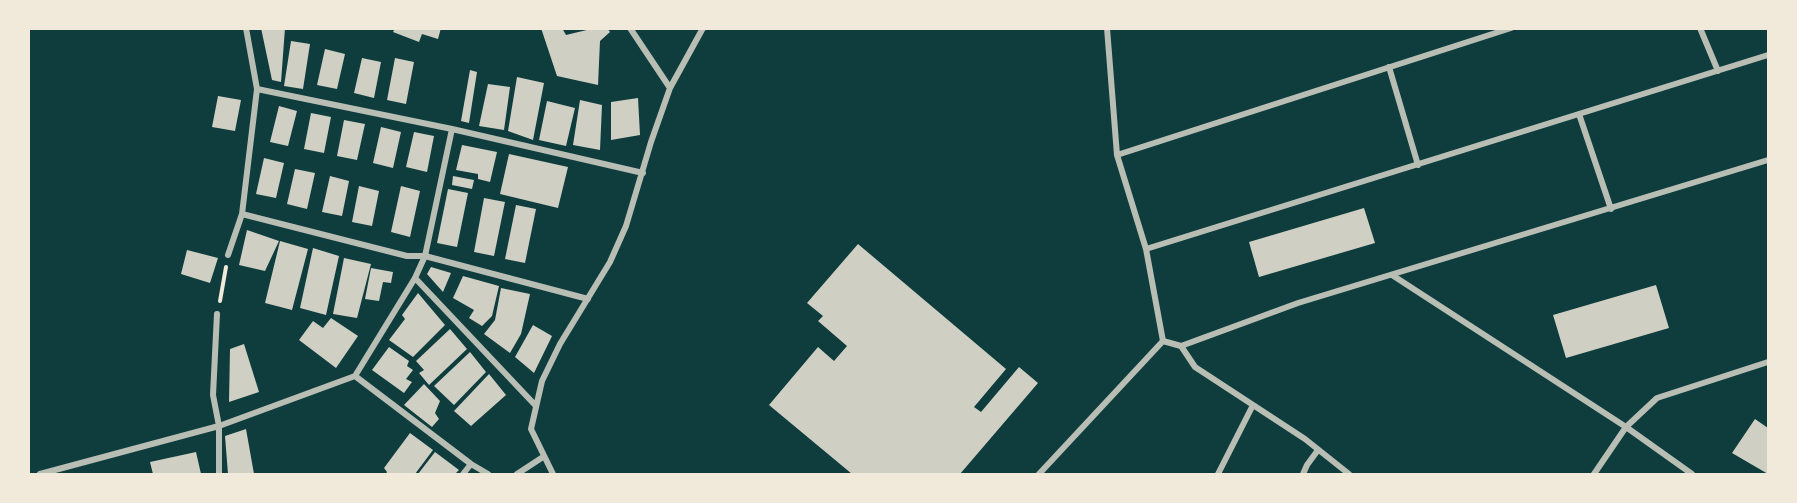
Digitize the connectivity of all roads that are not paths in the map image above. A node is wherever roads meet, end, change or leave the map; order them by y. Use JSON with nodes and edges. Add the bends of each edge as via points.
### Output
{"nodes":[{"id":1,"x":246,"y":28,"type":"edge"},
{"id":2,"x":630,"y":28,"type":"edge"},
{"id":3,"x":703,"y":28,"type":"edge"},
{"id":4,"x":1107,"y":28,"type":"edge"},
{"id":5,"x":1511,"y":28,"type":"edge"},
{"id":6,"x":1700,"y":28,"type":"edge"},
{"id":7,"x":1768,"y":55,"type":"edge"},
{"id":8,"x":1389,"y":67,"type":"junction"},
{"id":9,"x":1718,"y":71,"type":"junction"},
{"id":10,"x":670,"y":88,"type":"junction"},
{"id":11,"x":257,"y":89,"type":"junction"},
{"id":12,"x":1580,"y":114,"type":"junction"},
{"id":13,"x":452,"y":129,"type":"junction"},
{"id":14,"x":1117,"y":155,"type":"junction"},
{"id":15,"x":1768,"y":160,"type":"edge"},
{"id":16,"x":1418,"y":165,"type":"junction"},
{"id":17,"x":643,"y":173,"type":"junction"},
{"id":18,"x":1611,"y":208,"type":"junction"},
{"id":19,"x":242,"y":214,"type":"junction"},
{"id":20,"x":1146,"y":249,"type":"junction"},
{"id":21,"x":228,"y":255,"type":"road end"},
{"id":22,"x":425,"y":256,"type":"junction"},
{"id":23,"x":1392,"y":275,"type":"junction"},
{"id":24,"x":415,"y":278,"type":"junction"},
{"id":25,"x":588,"y":299,"type":"junction"},
{"id":26,"x":218,"y":314,"type":"road end"},
{"id":27,"x":1163,"y":341,"type":"junction"},
{"id":28,"x":1181,"y":346,"type":"junction"},
{"id":29,"x":1768,"y":362,"type":"edge"},
{"id":30,"x":355,"y":376,"type":"junction"},
{"id":31,"x":1253,"y":405,"type":"junction"},
{"id":32,"x":536,"y":406,"type":"junction"},
{"id":33,"x":219,"y":426,"type":"junction"},
{"id":34,"x":1626,"y":427,"type":"junction"},
{"id":35,"x":1318,"y":450,"type":"junction"},
{"id":36,"x":543,"y":457,"type":"junction"},
{"id":37,"x":471,"y":464,"type":"junction"},
{"id":38,"x":40,"y":474,"type":"edge"},
{"id":39,"x":219,"y":474,"type":"edge"},
{"id":40,"x":463,"y":474,"type":"edge"},
{"id":41,"x":488,"y":474,"type":"edge"},
{"id":42,"x":517,"y":474,"type":"edge"},
{"id":43,"x":553,"y":474,"type":"edge"},
{"id":44,"x":1039,"y":474,"type":"edge"},
{"id":45,"x":1218,"y":474,"type":"edge"},
{"id":46,"x":1303,"y":474,"type":"edge"},
{"id":47,"x":1349,"y":474,"type":"edge"},
{"id":48,"x":1594,"y":474,"type":"edge"},
{"id":49,"x":1692,"y":474,"type":"edge"}],
"edges":[{"from":1,"to":11,"type":"street"},
{"from":2,"to":10,"type":"street"},
{"from":3,"to":10,"type":"street"},
{"from":4,"to":14,"type":"street"},
{"from":5,"to":8,"type":"street"},
{"from":6,"to":9,"type":"street"},
{"from":7,"to":9,"type":"street"},
{"from":8,"to":14,"type":"street"},
{"from":8,"to":16,"type":"street"},
{"from":9,"to":12,"type":"street"},
{"from":10,"to":17,"type":"street"},
{"from":11,"to":13,"type":"street"},
{"from":11,"to":19,"type":"street"},
{"from":12,"to":16,"type":"street"},
{"from":12,"to":18,"type":"street"},
{"from":13,"to":17,"type":"street"},
{"from":13,"to":22,"type":"street"},
{"from":14,"to":20,"type":"street"},
{"from":15,"to":18,"type":"street"},
{"from":16,"to":20,"type":"street"},
{"from":17,"to":25,"type":"street","via":[[626,226]]},
{"from":18,"to":23,"type":"street"},
{"from":19,"to":21,"type":"street"},
{"from":19,"to":22,"type":"street","via":[[407,256]]},
{"from":20,"to":27,"type":"street"},
{"from":22,"to":24,"type":"street"},
{"from":22,"to":25,"type":"street"},
{"from":23,"to":28,"type":"street","via":[[1298,303]]},
{"from":23,"to":34,"type":"street"},
{"from":24,"to":30,"type":"street"},
{"from":24,"to":32,"type":"street"},
{"from":25,"to":32,"type":"street","via":[[542,381]]},
{"from":26,"to":33,"type":"street","via":[[213,395]]},
{"from":27,"to":28,"type":"street"},
{"from":27,"to":44,"type":"street"},
{"from":28,"to":31,"type":"street","via":[[1195,367]]},
{"from":29,"to":34,"type":"street","via":[[1657,398]]},
{"from":30,"to":33,"type":"street"},
{"from":30,"to":37,"type":"street"},
{"from":31,"to":35,"type":"street"},
{"from":31,"to":45,"type":"street"},
{"from":32,"to":36,"type":"street","via":[[531,429]]},
{"from":33,"to":38,"type":"street"},
{"from":33,"to":39,"type":"street"},
{"from":34,"to":48,"type":"street"},
{"from":34,"to":49,"type":"street"},
{"from":35,"to":46,"type":"street"},
{"from":35,"to":47,"type":"street"},
{"from":36,"to":42,"type":"street"},
{"from":36,"to":43,"type":"street"},
{"from":37,"to":40,"type":"street"},
{"from":37,"to":41,"type":"street"}]}
